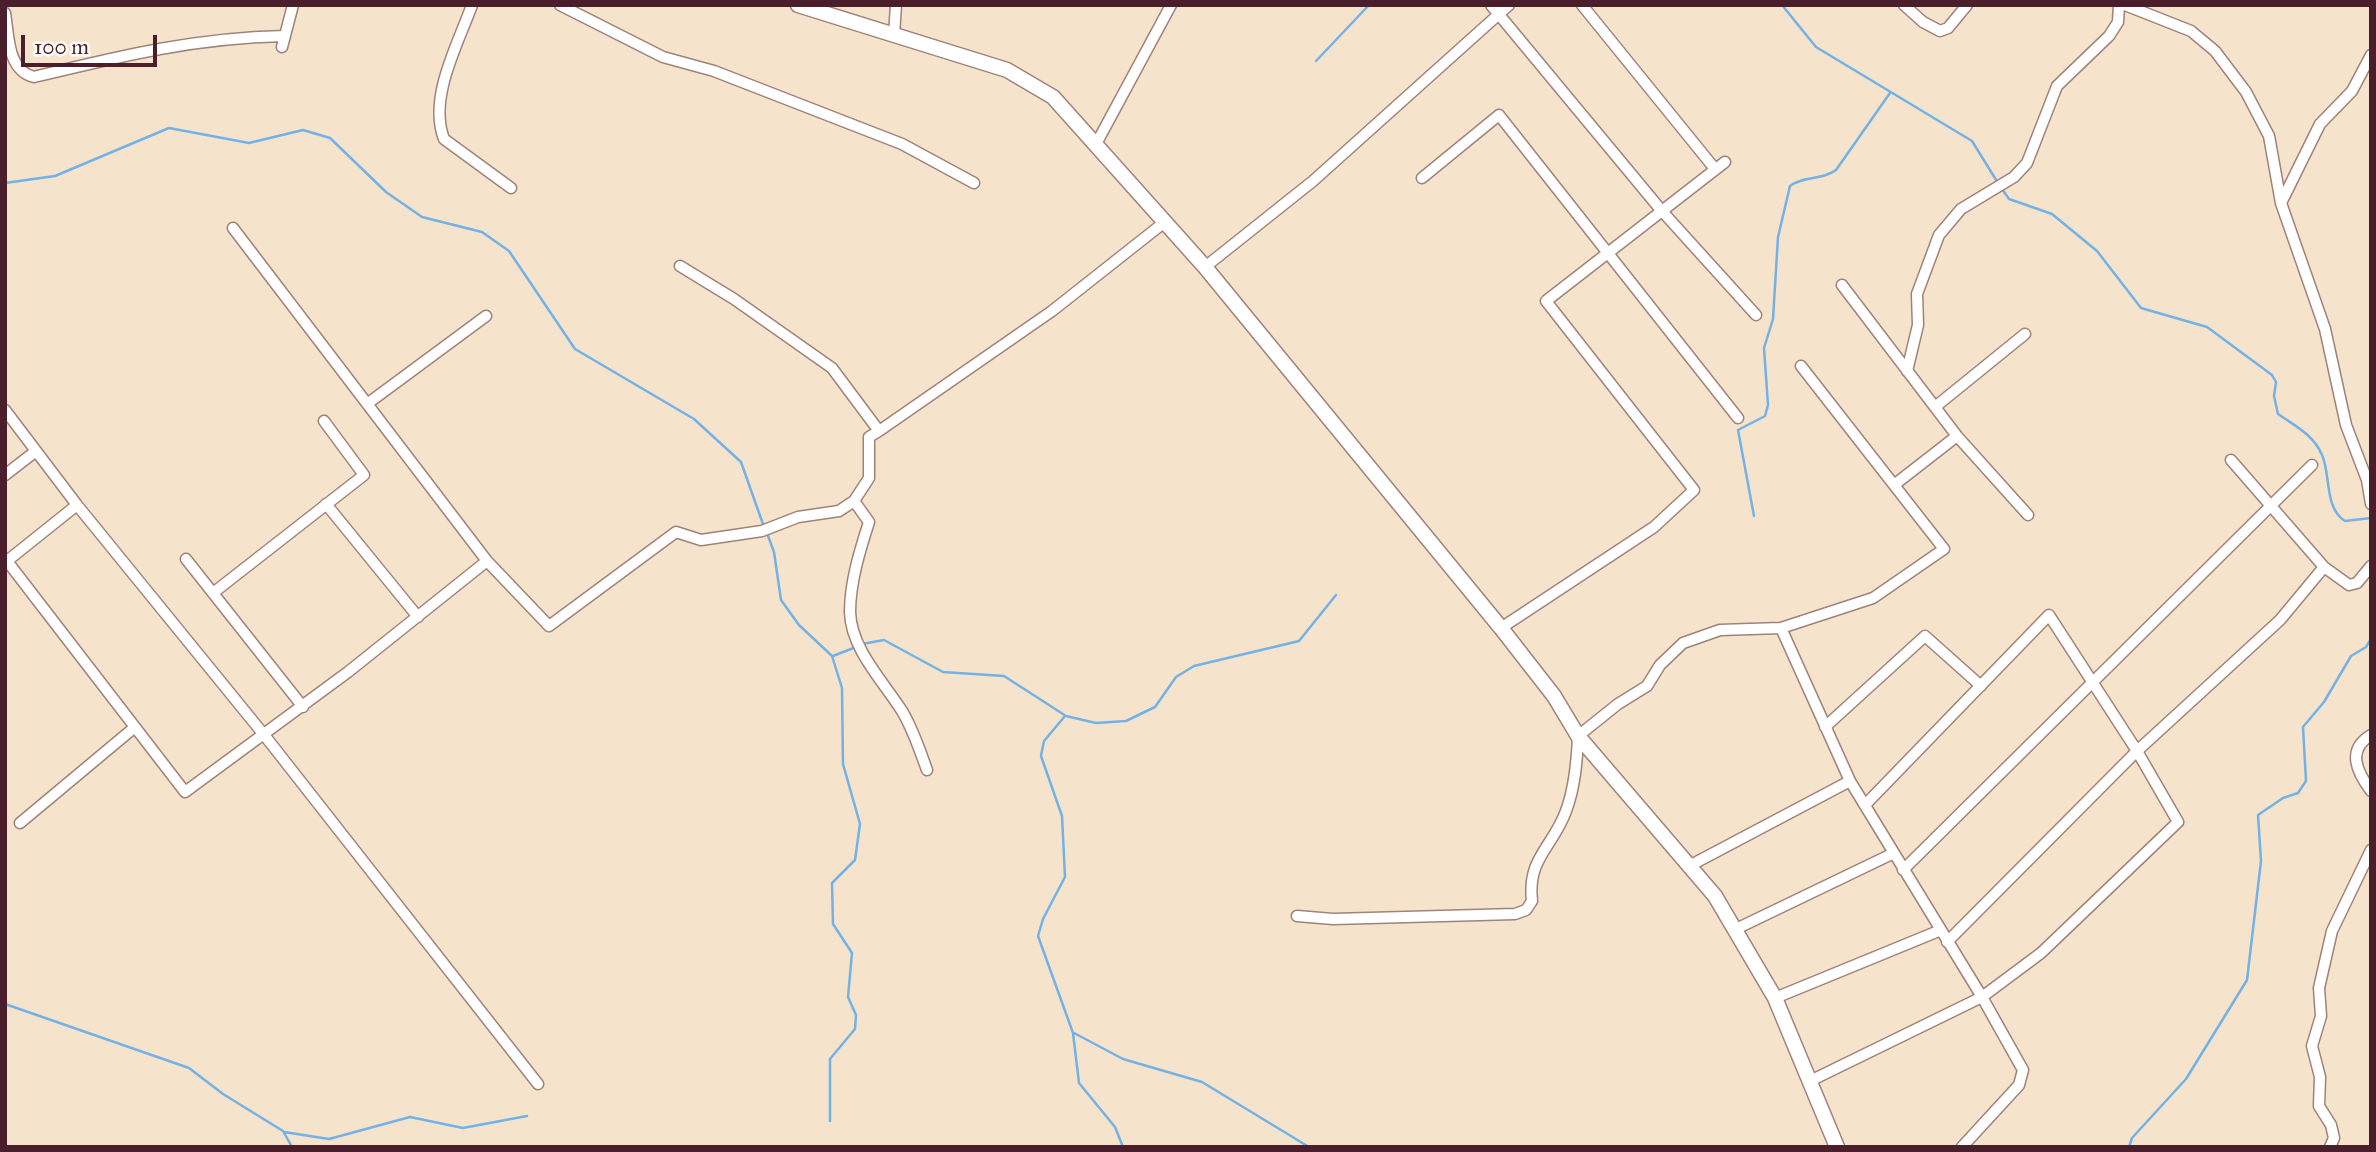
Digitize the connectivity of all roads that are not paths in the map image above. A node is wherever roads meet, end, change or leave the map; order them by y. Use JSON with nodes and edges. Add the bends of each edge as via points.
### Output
{"nodes":[{"id":1,"x":293,"y":5,"type":"edge"},
{"id":2,"x":472,"y":5,"type":"edge"},
{"id":3,"x":560,"y":5,"type":"edge"},
{"id":4,"x":799,"y":5,"type":"edge"},
{"id":5,"x":896,"y":5,"type":"edge"},
{"id":6,"x":1171,"y":5,"type":"edge"},
{"id":7,"x":1582,"y":5,"type":"edge"},
{"id":8,"x":1904,"y":5,"type":"edge"},
{"id":9,"x":1967,"y":5,"type":"edge"},
{"id":10,"x":2119,"y":5,"type":"edge"},
{"id":11,"x":2125,"y":5,"type":"edge"},
{"id":12,"x":1500,"y":8,"type":"edge"},
{"id":13,"x":5,"y":13,"type":"edge"},
{"id":14,"x":894,"y":35,"type":"junction"},
{"id":15,"x":2371,"y":55,"type":"edge"},
{"id":16,"x":10,"y":65,"type":"edge"},
{"id":17,"x":1095,"y":146,"type":"junction"},
{"id":18,"x":1725,"y":162,"type":"dead end"},
{"id":19,"x":1715,"y":169,"type":"junction"},
{"id":20,"x":1422,"y":178,"type":"dead end"},
{"id":21,"x":974,"y":183,"type":"dead end"},
{"id":22,"x":511,"y":188,"type":"dead end"},
{"id":23,"x":2281,"y":203,"type":"junction"},
{"id":24,"x":1661,"y":210,"type":"junction"},
{"id":25,"x":1166,"y":221,"type":"junction"},
{"id":26,"x":233,"y":228,"type":"dead end"},
{"id":27,"x":1607,"y":253,"type":"junction"},
{"id":28,"x":680,"y":266,"type":"dead end"},
{"id":29,"x":1205,"y":267,"type":"junction"},
{"id":30,"x":1842,"y":285,"type":"dead end"},
{"id":31,"x":1756,"y":315,"type":"dead end"},
{"id":32,"x":486,"y":316,"type":"dead end"},
{"id":33,"x":2025,"y":334,"type":"dead end"},
{"id":34,"x":1801,"y":366,"type":"dead end"},
{"id":35,"x":1907,"y":371,"type":"junction"},
{"id":36,"x":367,"y":404,"type":"junction"},
{"id":37,"x":1935,"y":407,"type":"junction"},
{"id":38,"x":5,"y":410,"type":"edge"},
{"id":39,"x":1738,"y":418,"type":"dead end"},
{"id":40,"x":324,"y":421,"type":"dead end"},
{"id":41,"x":879,"y":431,"type":"junction"},
{"id":42,"x":1957,"y":436,"type":"junction"},
{"id":43,"x":36,"y":451,"type":"junction"},
{"id":44,"x":2231,"y":460,"type":"dead end"},
{"id":45,"x":2312,"y":465,"type":"dead end"},
{"id":46,"x":5,"y":475,"type":"edge"},
{"id":47,"x":2369,"y":479,"type":"edge"},
{"id":48,"x":1894,"y":485,"type":"junction"},
{"id":49,"x":854,"y":501,"type":"junction"},
{"id":50,"x":326,"y":504,"type":"junction"},
{"id":51,"x":2371,"y":504,"type":"edge"},
{"id":52,"x":77,"y":505,"type":"junction"},
{"id":53,"x":2273,"y":506,"type":"junction"},
{"id":54,"x":2028,"y":515,"type":"dead end"},
{"id":55,"x":186,"y":559,"type":"dead end"},
{"id":56,"x":487,"y":561,"type":"junction"},
{"id":57,"x":2371,"y":566,"type":"edge"},
{"id":58,"x":2324,"y":567,"type":"junction"},
{"id":59,"x":213,"y":593,"type":"junction"},
{"id":60,"x":418,"y":617,"type":"junction"},
{"id":61,"x":1501,"y":628,"type":"junction"},
{"id":62,"x":1781,"y":628,"type":"junction"},
{"id":63,"x":2094,"y":684,"type":"junction"},
{"id":64,"x":1981,"y":686,"type":"junction"},
{"id":65,"x":303,"y":707,"type":"junction"},
{"id":66,"x":135,"y":727,"type":"junction"},
{"id":67,"x":1825,"y":727,"type":"junction"},
{"id":68,"x":2371,"y":735,"type":"edge"},
{"id":69,"x":265,"y":736,"type":"junction"},
{"id":70,"x":1578,"y":736,"type":"junction"},
{"id":71,"x":2137,"y":751,"type":"junction"},
{"id":72,"x":928,"y":771,"type":"dead end"},
{"id":73,"x":1850,"y":781,"type":"junction"},
{"id":74,"x":2371,"y":791,"type":"edge"},
{"id":75,"x":1865,"y":805,"type":"junction"},
{"id":76,"x":20,"y":823,"type":"dead end"},
{"id":77,"x":2371,"y":850,"type":"edge"},
{"id":78,"x":1894,"y":853,"type":"junction"},
{"id":79,"x":1691,"y":865,"type":"junction"},
{"id":80,"x":1903,"y":870,"type":"junction"},
{"id":81,"x":1297,"y":916,"type":"dead end"},
{"id":82,"x":1736,"y":929,"type":"junction"},
{"id":83,"x":1941,"y":930,"type":"junction"},
{"id":84,"x":1947,"y":942,"type":"junction"},
{"id":85,"x":1982,"y":997,"type":"junction"},
{"id":86,"x":1775,"y":998,"type":"junction"},
{"id":87,"x":1810,"y":1081,"type":"junction"},
{"id":88,"x":538,"y":1084,"type":"dead end"},
{"id":89,"x":1837,"y":1147,"type":"edge"},
{"id":90,"x":1962,"y":1147,"type":"edge"},
{"id":91,"x":2330,"y":1147,"type":"edge"}],
"edges":[{"from":1,"to":16,"type":"street","via":[[283,41],[238,37],[164,46],[34,78]]},
{"from":2,"to":22,"type":"street","via":[[448,71],[439,127],[444,139]]},
{"from":3,"to":21,"type":"street","via":[[663,57],[714,71],[902,144]]},
{"from":4,"to":14,"type":"street"},
{"from":5,"to":14,"type":"street"},
{"from":6,"to":17,"type":"street"},
{"from":7,"to":19,"type":"street"},
{"from":8,"to":9,"type":"street","via":[[1940,31]]},
{"from":10,"to":35,"type":"street","via":[[2118,22],[2109,36],[2057,86],[2027,163],[2014,177],[1961,209],[1939,235],[1917,293],[1918,325]]},
{"from":11,"to":23,"type":"street","via":[[2191,31],[2215,51],[2246,92],[2269,136]]},
{"from":12,"to":24,"type":"street"},
{"from":12,"to":29,"type":"street","via":[[1313,181]]},
{"from":13,"to":16,"type":"street"},
{"from":14,"to":17,"type":"street","via":[[1007,70],[1053,97]]},
{"from":15,"to":23,"type":"street","via":[[2352,91],[2320,124]]},
{"from":17,"to":25,"type":"street"},
{"from":18,"to":19,"type":"street"},
{"from":19,"to":24,"type":"street"},
{"from":20,"to":27,"type":"street","via":[[1499,115]]},
{"from":23,"to":47,"type":"street","via":[[2325,329],[2346,425]]},
{"from":24,"to":27,"type":"street"},
{"from":24,"to":31,"type":"street"},
{"from":25,"to":29,"type":"street"},
{"from":25,"to":41,"type":"street","via":[[1052,310]]},
{"from":26,"to":36,"type":"street"},
{"from":27,"to":39,"type":"street"},
{"from":27,"to":61,"type":"street","via":[[1546,301],[1695,490],[1654,527]]},
{"from":28,"to":41,"type":"street","via":[[832,368]]},
{"from":29,"to":61,"type":"street"},
{"from":30,"to":35,"type":"street"},
{"from":32,"to":36,"type":"street"},
{"from":33,"to":37,"type":"street"},
{"from":34,"to":48,"type":"street"},
{"from":35,"to":37,"type":"street"},
{"from":36,"to":56,"type":"street"},
{"from":37,"to":42,"type":"street"},
{"from":38,"to":43,"type":"street"},
{"from":40,"to":50,"type":"street","via":[[364,475]]},
{"from":41,"to":49,"type":"street","via":[[869,437],[869,478]]},
{"from":42,"to":48,"type":"street"},
{"from":42,"to":54,"type":"street"},
{"from":43,"to":46,"type":"street"},
{"from":43,"to":52,"type":"street"},
{"from":44,"to":53,"type":"street"},
{"from":45,"to":53,"type":"street"},
{"from":47,"to":51,"type":"street"},
{"from":48,"to":62,"type":"street","via":[[1944,549],[1873,598]]},
{"from":49,"to":56,"type":"street","via":[[839,511],[798,517],[762,531],[701,540],[676,531],[549,626]]},
{"from":49,"to":72,"type":"street","via":[[869,522],[850,613],[854,634],[903,713]]},
{"from":50,"to":59,"type":"street"},
{"from":50,"to":60,"type":"street"},
{"from":52,"to":66,"type":"street","via":[[7,561]]},
{"from":52,"to":69,"type":"street"},
{"from":53,"to":58,"type":"street"},
{"from":53,"to":63,"type":"street"},
{"from":55,"to":59,"type":"street"},
{"from":56,"to":60,"type":"street"},
{"from":57,"to":58,"type":"street","via":[[2357,583],[2349,585]]},
{"from":58,"to":71,"type":"street","via":[[2280,620]]},
{"from":59,"to":65,"type":"street"},
{"from":60,"to":65,"type":"street"},
{"from":61,"to":70,"type":"street","via":[[1554,696]]},
{"from":62,"to":67,"type":"street"},
{"from":62,"to":70,"type":"street","via":[[1720,630],[1683,643],[1660,665],[1647,686]]},
{"from":63,"to":64,"type":"street","via":[[2049,615]]},
{"from":63,"to":71,"type":"street"},
{"from":63,"to":80,"type":"street"},
{"from":64,"to":67,"type":"street","via":[[1925,636]]},
{"from":64,"to":75,"type":"street"},
{"from":65,"to":69,"type":"street"},
{"from":66,"to":69,"type":"street","via":[[185,792]]},
{"from":66,"to":76,"type":"street"},
{"from":67,"to":73,"type":"street"},
{"from":68,"to":74,"type":"street","via":[[2357,748],[2355,761]]},
{"from":69,"to":88,"type":"street"},
{"from":70,"to":79,"type":"street"},
{"from":70,"to":81,"type":"street","via":[[1575,778],[1566,813],[1533,868],[1532,901],[1526,909],[1515,914]]},
{"from":71,"to":84,"type":"street"},
{"from":71,"to":85,"type":"street","via":[[2178,821],[2041,953]]},
{"from":73,"to":75,"type":"street"},
{"from":73,"to":79,"type":"street"},
{"from":75,"to":78,"type":"street"},
{"from":77,"to":91,"type":"street","via":[[2332,931],[2319,988],[2321,1016],[2312,1046],[2320,1077],[2319,1106],[2334,1138]]},
{"from":78,"to":80,"type":"street"},
{"from":78,"to":82,"type":"street"},
{"from":79,"to":82,"type":"street"},
{"from":80,"to":83,"type":"street"},
{"from":82,"to":86,"type":"street"},
{"from":83,"to":84,"type":"street"},
{"from":83,"to":86,"type":"street"},
{"from":84,"to":85,"type":"street"},
{"from":85,"to":87,"type":"street"},
{"from":85,"to":90,"type":"street","via":[[2023,1070],[2019,1085]]},
{"from":86,"to":87,"type":"street"},
{"from":87,"to":89,"type":"street"}]}
